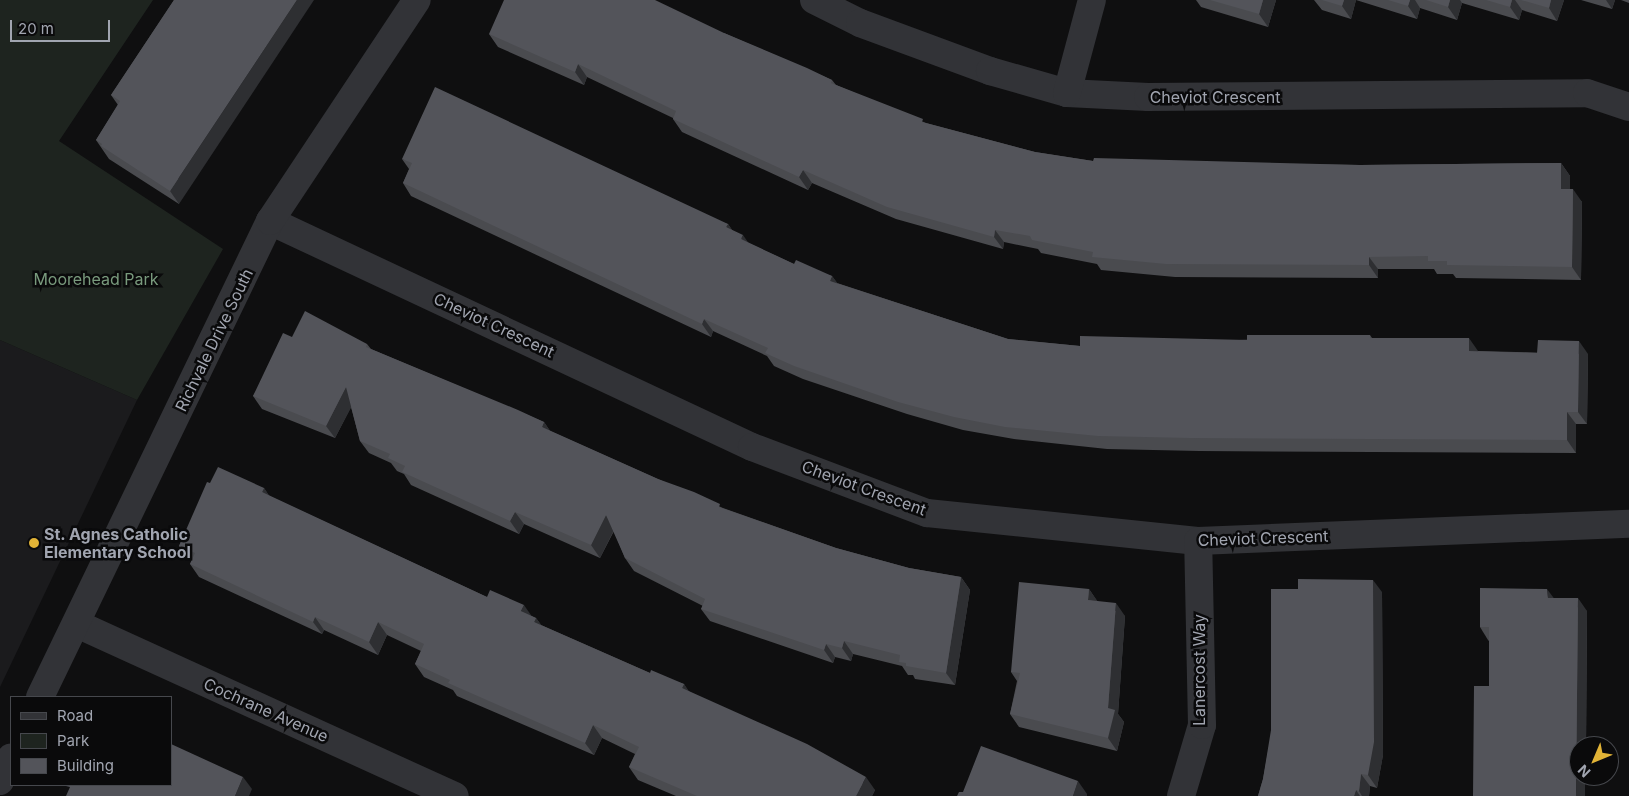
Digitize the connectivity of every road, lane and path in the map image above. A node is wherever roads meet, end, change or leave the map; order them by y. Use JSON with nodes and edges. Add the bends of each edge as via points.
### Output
{"nodes":[{"id":1,"x":418,"y":0,"type":"edge"},
{"id":2,"x":814,"y":0,"type":"edge"},
{"id":3,"x":1092,"y":0,"type":"edge"},
{"id":4,"x":1067,"y":93,"type":"junction"},
{"id":5,"x":1629,"y":108,"type":"edge"},
{"id":6,"x":270,"y":221,"type":"junction"},
{"id":7,"x":1629,"y":524,"type":"edge"},
{"id":8,"x":1198,"y":541,"type":"junction"},
{"id":9,"x":77,"y":624,"type":"junction"},
{"id":10,"x":41,"y":696,"type":"edge"},
{"id":11,"x":10,"y":759,"type":"edge"},
{"id":12,"x":0,"y":781,"type":"edge"},
{"id":13,"x":455,"y":796,"type":"edge"},
{"id":14,"x":1181,"y":796,"type":"edge"}],
"edges":[{"from":1,"to":6,"type":"street","name":"Richvale Drive South"},
{"from":2,"to":4,"type":"street","name":"Cheviot Crescent","via":[[860,22],[980,67]]},
{"from":3,"to":4,"type":"street"},
{"from":4,"to":5,"type":"street","name":"Cheviot Crescent","via":[[1148,97],[1587,93]]},
{"from":6,"to":8,"type":"street","name":"Cheviot Crescent","via":[[752,447],[927,513]]},
{"from":6,"to":9,"type":"street","name":"Richvale Drive South"},
{"from":7,"to":8,"type":"street","name":"Cheviot Crescent"},
{"from":8,"to":14,"type":"street","name":"Lanercost Way","via":[[1202,724]]},
{"from":9,"to":10,"type":"street","name":"Richvale Drive South"},
{"from":9,"to":13,"type":"street","name":"Cochrane Avenue"},
{"from":11,"to":12,"type":"street"}]}
